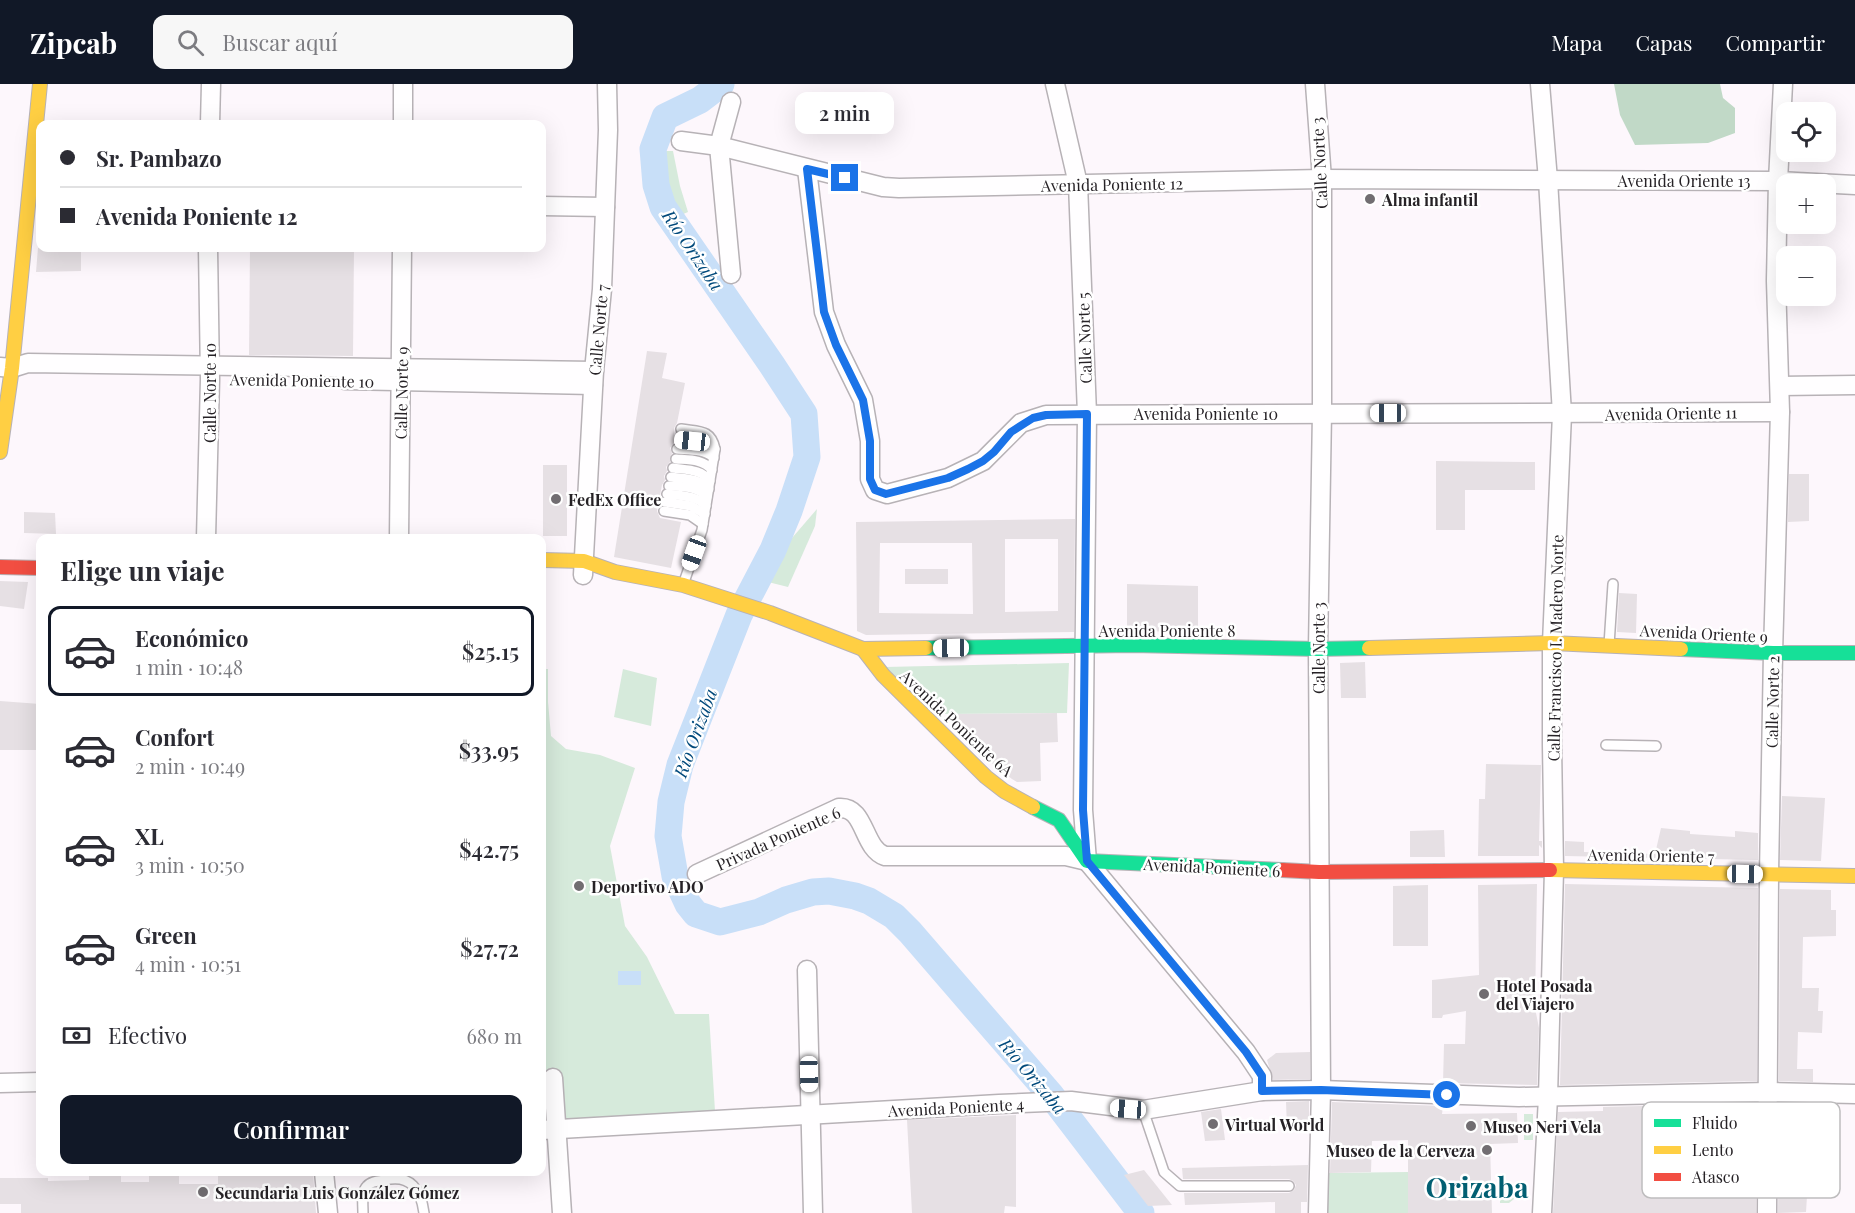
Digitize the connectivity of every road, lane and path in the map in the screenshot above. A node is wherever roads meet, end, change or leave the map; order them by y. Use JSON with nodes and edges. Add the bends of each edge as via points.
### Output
{"nodes":[{"id":1,"x":40,"y":84,"type":"edge"},
{"id":2,"x":211,"y":84,"type":"edge"},
{"id":3,"x":403,"y":84,"type":"edge"},
{"id":4,"x":1055,"y":84,"type":"edge"},
{"id":5,"x":1315,"y":84,"type":"edge"},
{"id":6,"x":1540,"y":84,"type":"edge"},
{"id":7,"x":1783,"y":84,"type":"edge"},
{"id":8,"x":609,"y":85,"type":"edge"},
{"id":9,"x":731,"y":102,"type":"dead end"},
{"id":10,"x":38,"y":120,"type":"edge"},
{"id":11,"x":210,"y":120,"type":"edge"},
{"id":12,"x":403,"y":120,"type":"edge"},
{"id":13,"x":681,"y":141,"type":"dead end"},
{"id":14,"x":719,"y":146,"type":"junction"},
{"id":15,"x":807,"y":169,"type":"junction"},
{"id":16,"x":36,"y":172,"type":"edge"},
{"id":17,"x":1778,"y":174,"type":"edge"},
{"id":18,"x":1322,"y":179,"type":"junction"},
{"id":19,"x":1548,"y":180,"type":"junction"},
{"id":20,"x":1776,"y":181,"type":"edge"},
{"id":21,"x":1078,"y":184,"type":"junction"},
{"id":22,"x":1836,"y":184,"type":"edge"},
{"id":23,"x":1855,"y":185,"type":"edge"},
{"id":24,"x":35,"y":194,"type":"edge"},
{"id":25,"x":546,"y":206,"type":"edge"},
{"id":26,"x":605,"y":207,"type":"junction"},
{"id":27,"x":1777,"y":234,"type":"edge"},
{"id":28,"x":208,"y":252,"type":"edge"},
{"id":29,"x":402,"y":252,"type":"edge"},
{"id":30,"x":731,"y":274,"type":"dead end"},
{"id":31,"x":6,"y":367,"type":"edge"},
{"id":32,"x":210,"y":373,"type":"junction"},
{"id":33,"x":401,"y":375,"type":"junction"},
{"id":34,"x":593,"y":378,"type":"junction"},
{"id":35,"x":1855,"y":385,"type":"edge"},
{"id":36,"x":1780,"y":386,"type":"junction"},
{"id":37,"x":1322,"y":412,"type":"junction"},
{"id":38,"x":1780,"y":412,"type":"junction"},
{"id":39,"x":1087,"y":414,"type":"junction"},
{"id":40,"x":1562,"y":414,"type":"junction"},
{"id":41,"x":0,"y":452,"type":"edge"},
{"id":42,"x":715,"y":454,"type":"junction"},
{"id":43,"x":712,"y":470,"type":"junction"},
{"id":44,"x":669,"y":485,"type":"junction"},
{"id":45,"x":707,"y":502,"type":"junction"},
{"id":46,"x":206,"y":534,"type":"edge"},
{"id":47,"x":399,"y":534,"type":"edge"},
{"id":48,"x":546,"y":561,"type":"edge"},
{"id":49,"x":0,"y":567,"type":"edge"},
{"id":50,"x":36,"y":568,"type":"edge"},
{"id":51,"x":580,"y":570,"type":"junction"},
{"id":52,"x":1613,"y":584,"type":"dead end"},
{"id":53,"x":683,"y":585,"type":"junction"},
{"id":54,"x":1552,"y":643,"type":"junction"},
{"id":55,"x":1609,"y":645,"type":"junction"},
{"id":56,"x":1085,"y":647,"type":"junction"},
{"id":57,"x":863,"y":649,"type":"junction"},
{"id":58,"x":1318,"y":649,"type":"junction"},
{"id":59,"x":1773,"y":653,"type":"junction"},
{"id":60,"x":1855,"y":653,"type":"edge"},
{"id":61,"x":1606,"y":746,"type":"dead end"},
{"id":62,"x":1656,"y":746,"type":"dead end"},
{"id":63,"x":1083,"y":810,"type":"junction"},
{"id":64,"x":1059,"y":820,"type":"junction"},
{"id":65,"x":873,"y":848,"type":"joint"},
{"id":66,"x":1087,"y":861,"type":"junction"},
{"id":67,"x":1554,"y":870,"type":"junction"},
{"id":68,"x":1318,"y":872,"type":"junction"},
{"id":69,"x":697,"y":874,"type":"dead end"},
{"id":70,"x":1769,"y":874,"type":"junction"},
{"id":71,"x":1855,"y":876,"type":"edge"},
{"id":72,"x":807,"y":970,"type":"dead end"},
{"id":73,"x":553,"y":1078,"type":"dead end"},
{"id":74,"x":36,"y":1082,"type":"edge"},
{"id":75,"x":0,"y":1083,"type":"edge"},
{"id":76,"x":1321,"y":1090,"type":"junction"},
{"id":77,"x":1262,"y":1091,"type":"junction"},
{"id":78,"x":1768,"y":1092,"type":"junction"},
{"id":79,"x":1855,"y":1094,"type":"edge"},
{"id":80,"x":1548,"y":1097,"type":"junction"},
{"id":81,"x":1768,"y":1102,"type":"edge"},
{"id":82,"x":1143,"y":1110,"type":"junction"},
{"id":83,"x":810,"y":1115,"type":"junction"},
{"id":84,"x":550,"y":1130,"type":"edge"},
{"id":85,"x":324,"y":1176,"type":"edge"},
{"id":86,"x":1289,"y":1186,"type":"dead end"},
{"id":87,"x":1767,"y":1198,"type":"edge"},
{"id":88,"x":328,"y":1213,"type":"edge"},
{"id":89,"x":363,"y":1213,"type":"edge"},
{"id":90,"x":424,"y":1213,"type":"edge"},
{"id":91,"x":562,"y":1213,"type":"edge"},
{"id":92,"x":813,"y":1213,"type":"edge"},
{"id":93,"x":1318,"y":1213,"type":"edge"},
{"id":94,"x":1542,"y":1213,"type":"edge"},
{"id":95,"x":1767,"y":1213,"type":"edge"}],
"edges":[{"from":1,"to":10,"type":"street"},
{"from":2,"to":11,"type":"street"},
{"from":3,"to":12,"type":"street"},
{"from":4,"to":21,"type":"street","name":"Calle Norte 5"},
{"from":5,"to":18,"type":"street","name":"Calle Norte 3"},
{"from":6,"to":19,"type":"street","name":"Calle Francisco I. Madero Norte"},
{"from":7,"to":17,"type":"street","name":"Calle Norte 2"},
{"from":8,"to":26,"type":"street","name":"Calle Norte 7"},
{"from":9,"to":14,"type":"street"},
{"from":13,"to":14,"type":"street","name":"Avenida Poniente 12"},
{"from":14,"to":15,"type":"street","name":"Avenida Poniente 12"},
{"from":14,"to":30,"type":"street"},
{"from":15,"to":21,"type":"street","name":"Avenida Poniente 12","via":[[899,188]]},
{"from":15,"to":39,"type":"street","name":"Avenida Poniente 10","via":[[824,312],[863,400],[870,441],[870,479],[875,490],[886,494],[968,469],[1033,418]]},
{"from":16,"to":24,"type":"street"},
{"from":18,"to":19,"type":"street","name":"Avenida Poniente 12"},
{"from":18,"to":21,"type":"street","name":"Avenida Poniente 12"},
{"from":18,"to":37,"type":"street","name":"Calle Norte 3"},
{"from":19,"to":20,"type":"street","name":"Avenida Oriente 13"},
{"from":19,"to":40,"type":"street","name":"Calle Francisco I. Madero Norte"},
{"from":21,"to":39,"type":"street","name":"Calle Norte 5"},
{"from":22,"to":23,"type":"street","name":"Avenida Oriente 13"},
{"from":24,"to":31,"type":"street"},
{"from":25,"to":26,"type":"street"},
{"from":26,"to":34,"type":"street","name":"Calle Norte 7"},
{"from":27,"to":36,"type":"street","name":"Calle Norte 2"},
{"from":28,"to":32,"type":"street","name":"Calle Norte 10"},
{"from":29,"to":33,"type":"street","name":"Calle Norte 9"},
{"from":31,"to":32,"type":"street","name":"Avenida Poniente 10","via":[[26,375]]},
{"from":31,"to":41,"type":"street"},
{"from":32,"to":33,"type":"street","name":"Avenida Poniente 10"},
{"from":32,"to":46,"type":"street","name":"Calle Norte 10"},
{"from":33,"to":34,"type":"street","name":"Avenida Poniente 10"},
{"from":33,"to":47,"type":"street","name":"Calle Norte 9"},
{"from":34,"to":51,"type":"street","name":"Calle Norte 7"},
{"from":35,"to":36,"type":"street"},
{"from":36,"to":38,"type":"street","name":"Calle Norte 2"},
{"from":37,"to":39,"type":"street","name":"Avenida Poniente 10"},
{"from":37,"to":40,"type":"street","name":"Avenida Poniente 10"},
{"from":37,"to":58,"type":"street","name":"Calle Norte 3"},
{"from":38,"to":40,"type":"street","name":"Avenida Oriente 11"},
{"from":38,"to":59,"type":"street","name":"Calle Norte 2"},
{"from":39,"to":56,"type":"street","name":"Calle Norte 5"},
{"from":40,"to":54,"type":"street","name":"Calle Francisco I. Madero Norte"},
{"from":42,"to":42,"type":"lane","via":[[703,451],[680,439],[706,433],[713,439]]},
{"from":42,"to":43,"type":"lane"},
{"from":43,"to":44,"type":"lane","via":[[701,461]]},
{"from":43,"to":45,"type":"lane"},
{"from":44,"to":45,"type":"lane"},
{"from":44,"to":45,"type":"lane","via":[[697,480],[703,483]]},
{"from":44,"to":45,"type":"lane","via":[[690,516]]},
{"from":45,"to":53,"type":"lane"},
{"from":48,"to":51,"type":"street","name":"Avenida Poniente 8"},
{"from":49,"to":50,"type":"street"},
{"from":51,"to":53,"type":"street","name":"Avenida Poniente 8","via":[[615,572]]},
{"from":52,"to":55,"type":"lane"},
{"from":53,"to":57,"type":"street","name":"Avenida Poniente 8"},
{"from":54,"to":55,"type":"street","name":"Avenida Oriente 9"},
{"from":54,"to":58,"type":"street","name":"Avenida Poniente 8"},
{"from":54,"to":67,"type":"street","name":"Calle Francisco I. Madero Norte","via":[[1556,745]]},
{"from":55,"to":59,"type":"street","name":"Avenida Oriente 9"},
{"from":56,"to":57,"type":"street","name":"Avenida Poniente 8"},
{"from":56,"to":58,"type":"street","name":"Avenida Poniente 8"},
{"from":56,"to":63,"type":"street","name":"Calle Norte 5"},
{"from":57,"to":64,"type":"street","name":"Avenida Poniente 6A","via":[[883,675],[986,777]]},
{"from":58,"to":68,"type":"street","name":"Calle Norte 3"},
{"from":59,"to":60,"type":"street","name":"Avenida Oriente 9"},
{"from":59,"to":70,"type":"street","name":"Calle Norte 2"},
{"from":61,"to":62,"type":"lane"},
{"from":63,"to":64,"type":"street"},
{"from":63,"to":66,"type":"street","name":"Calle Norte 5"},
{"from":64,"to":66,"type":"street","name":"Avenida Poniente 6A"},
{"from":65,"to":66,"type":"street","name":"Avenida Poniente 6","via":[[885,856],[1066,856]]},
{"from":65,"to":69,"type":"street","name":"Privada Poniente 6","via":[[854,812],[839,808]]},
{"from":66,"to":68,"type":"street","name":"Avenida Poniente 6"},
{"from":66,"to":77,"type":"street","via":[[1246,1052],[1262,1076]]},
{"from":67,"to":68,"type":"street","name":"Avenida Poniente 6"},
{"from":67,"to":70,"type":"street","name":"Avenida Oriente 7"},
{"from":67,"to":80,"type":"street","name":"Calle Francisco I. Madero Norte"},
{"from":68,"to":76,"type":"street","name":"Calle Norte 3"},
{"from":70,"to":71,"type":"street","name":"Avenida Oriente 7"},
{"from":70,"to":78,"type":"street","name":"Calle Norte 2"},
{"from":72,"to":83,"type":"street"},
{"from":73,"to":84,"type":"street"},
{"from":74,"to":75,"type":"street"},
{"from":76,"to":77,"type":"street","name":"Avenida Poniente 4"},
{"from":76,"to":80,"type":"street","name":"Avenida Poniente 4"},
{"from":76,"to":93,"type":"street","name":"Calle Norte 3"},
{"from":77,"to":82,"type":"street","name":"Avenida Poniente 4"},
{"from":78,"to":79,"type":"street","name":"Avenida Poniente 4"},
{"from":78,"to":80,"type":"street","name":"Avenida Poniente 4"},
{"from":78,"to":81,"type":"street","name":"Calle Norte 2"},
{"from":80,"to":94,"type":"street","name":"Calle Francisco I. Madero Norte"},
{"from":82,"to":83,"type":"street","name":"Avenida Poniente 4","via":[[1071,1101]]},
{"from":82,"to":86,"type":"lane","via":[[1164,1172],[1180,1186]]},
{"from":83,"to":84,"type":"street","name":"Avenida Poniente 4"},
{"from":83,"to":92,"type":"street"},
{"from":84,"to":91,"type":"street"},
{"from":85,"to":88,"type":"street"},
{"from":87,"to":95,"type":"street","name":"Calle Norte 2"},
{"from":89,"to":90,"type":"lane","via":[[366,1186],[392,1178],[404,1179],[414,1186],[422,1197]]}]}
